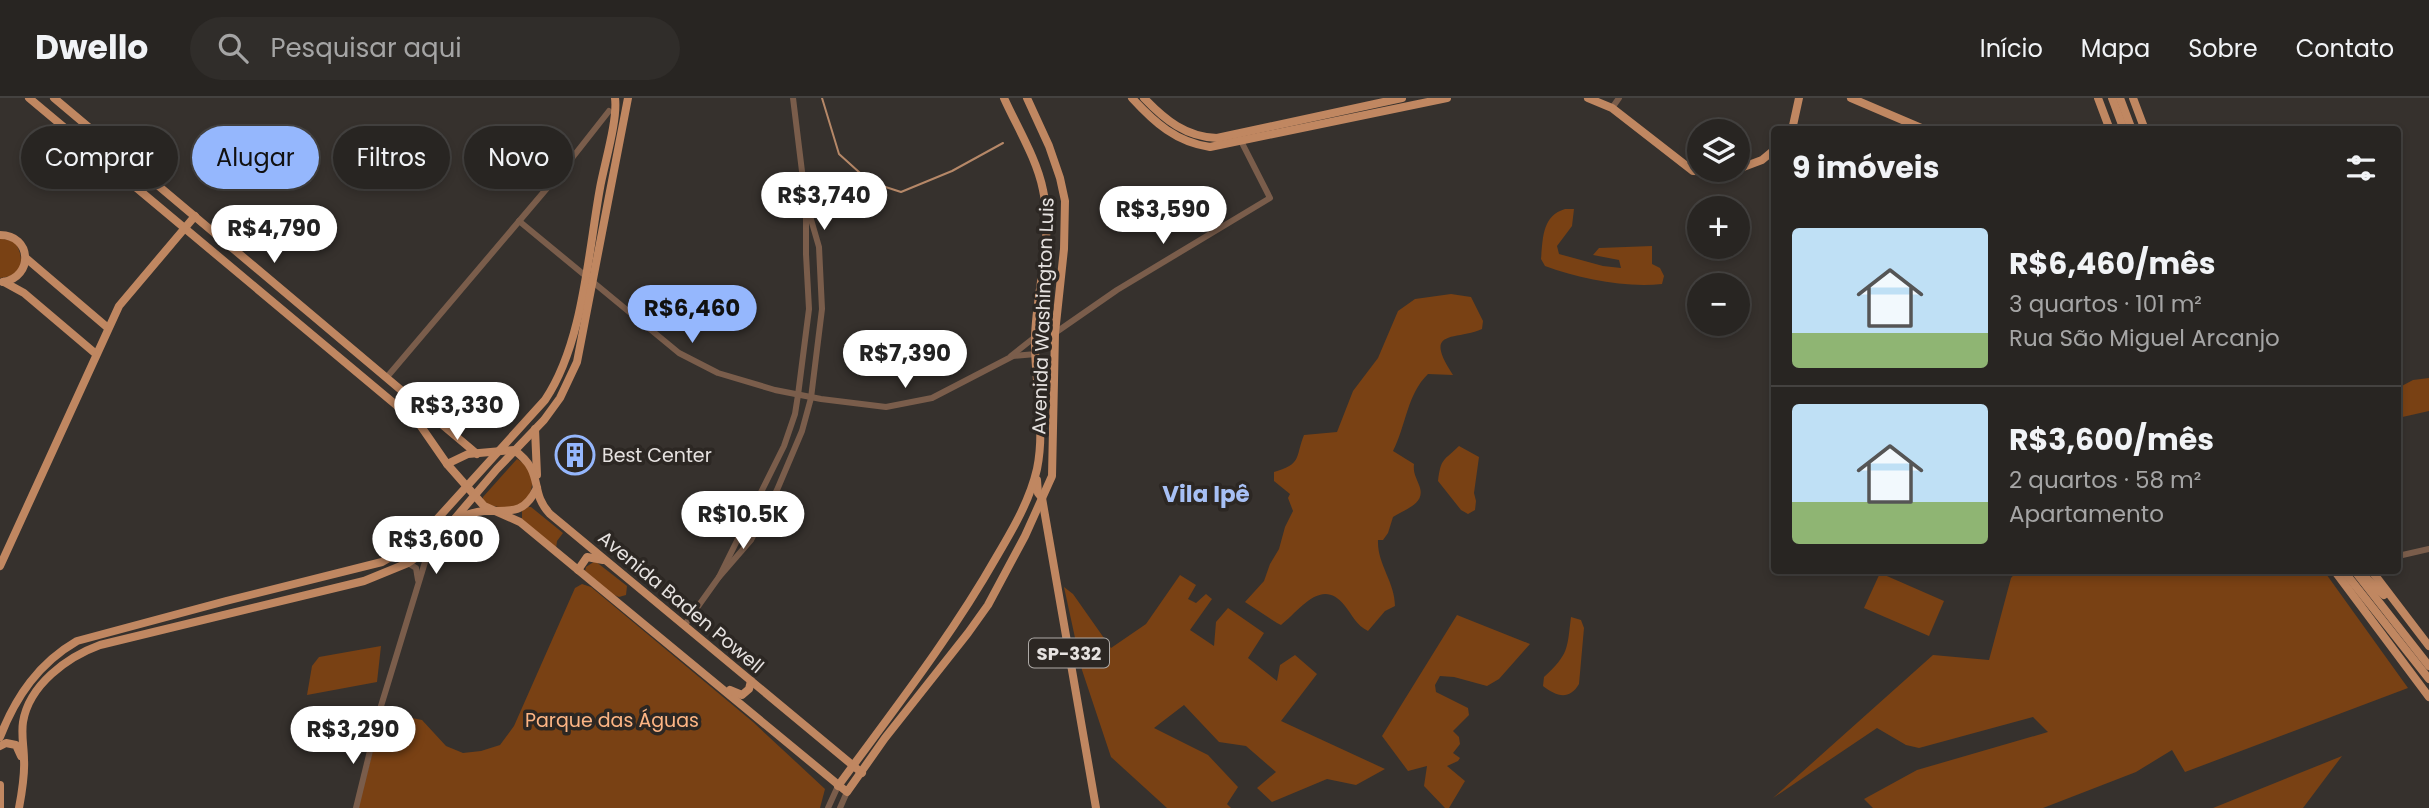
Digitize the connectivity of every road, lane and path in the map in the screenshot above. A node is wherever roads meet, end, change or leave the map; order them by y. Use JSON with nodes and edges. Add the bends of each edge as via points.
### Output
{"nodes":[{"id":1,"x":29,"y":98,"type":"edge"},
{"id":2,"x":54,"y":98,"type":"edge"},
{"id":3,"x":628,"y":98,"type":"edge"},
{"id":4,"x":793,"y":98,"type":"edge"},
{"id":5,"x":1004,"y":98,"type":"edge"},
{"id":6,"x":1027,"y":98,"type":"edge"},
{"id":7,"x":1132,"y":98,"type":"edge"},
{"id":8,"x":1144,"y":98,"type":"edge"},
{"id":9,"x":1402,"y":98,"type":"edge"},
{"id":10,"x":1447,"y":98,"type":"edge"},
{"id":11,"x":1588,"y":98,"type":"edge"},
{"id":12,"x":1619,"y":98,"type":"edge"},
{"id":13,"x":1800,"y":98,"type":"edge"},
{"id":14,"x":1851,"y":98,"type":"edge"},
{"id":15,"x":2098,"y":98,"type":"edge"},
{"id":16,"x":2112,"y":98,"type":"edge"},
{"id":17,"x":2120,"y":98,"type":"edge"},
{"id":18,"x":2133,"y":98,"type":"edge"},
{"id":19,"x":616,"y":100,"type":"edge"},
{"id":20,"x":1612,"y":108,"type":"junction"},
{"id":21,"x":609,"y":111,"type":"dead end"},
{"id":22,"x":1793,"y":126,"type":"edge"},
{"id":23,"x":1917,"y":126,"type":"edge"},
{"id":24,"x":2108,"y":126,"type":"edge"},
{"id":25,"x":2122,"y":126,"type":"edge"},
{"id":26,"x":2130,"y":126,"type":"edge"},
{"id":27,"x":2144,"y":126,"type":"edge"},
{"id":28,"x":595,"y":131,"type":"junction"},
{"id":29,"x":611,"y":133,"type":"junction"},
{"id":30,"x":621,"y":133,"type":"junction"},
{"id":31,"x":1239,"y":137,"type":"junction"},
{"id":32,"x":1771,"y":152,"type":"edge"},
{"id":33,"x":1750,"y":164,"type":"edge"},
{"id":34,"x":1687,"y":166,"type":"edge"},
{"id":35,"x":806,"y":204,"type":"junction"},
{"id":36,"x":195,"y":216,"type":"junction"},
{"id":37,"x":519,"y":222,"type":"junction"},
{"id":38,"x":184,"y":229,"type":"junction"},
{"id":39,"x":0,"y":234,"type":"edge"},
{"id":40,"x":806,"y":254,"type":"junction"},
{"id":41,"x":27,"y":259,"type":"junction"},
{"id":42,"x":585,"y":276,"type":"junction"},
{"id":43,"x":2,"y":282,"type":"edge"},
{"id":44,"x":593,"y":283,"type":"junction"},
{"id":45,"x":821,"y":284,"type":"junction"},
{"id":46,"x":1037,"y":316,"type":"junction"},
{"id":47,"x":1056,"y":318,"type":"junction"},
{"id":48,"x":1073,"y":320,"type":"junction"},
{"id":49,"x":108,"y":328,"type":"junction"},
{"id":50,"x":1055,"y":332,"type":"junction"},
{"id":51,"x":1035,"y":337,"type":"junction"},
{"id":52,"x":96,"y":354,"type":"junction"},
{"id":53,"x":1035,"y":354,"type":"junction"},
{"id":54,"x":1007,"y":359,"type":"junction"},
{"id":55,"x":387,"y":377,"type":"junction"},
{"id":56,"x":798,"y":395,"type":"junction"},
{"id":57,"x":811,"y":398,"type":"junction"},
{"id":58,"x":535,"y":429,"type":"junction"},
{"id":59,"x":514,"y":450,"type":"junction"},
{"id":60,"x":499,"y":451,"type":"junction"},
{"id":61,"x":477,"y":454,"type":"junction"},
{"id":62,"x":447,"y":464,"type":"junction"},
{"id":63,"x":1037,"y":470,"type":"junction"},
{"id":64,"x":467,"y":487,"type":"junction"},
{"id":65,"x":537,"y":488,"type":"junction"},
{"id":66,"x":475,"y":495,"type":"junction"},
{"id":67,"x":1042,"y":498,"type":"junction"},
{"id":68,"x":496,"y":512,"type":"junction"},
{"id":69,"x":1034,"y":517,"type":"junction"},
{"id":70,"x":456,"y":518,"type":"junction"},
{"id":71,"x":762,"y":519,"type":"junction"},
{"id":72,"x":747,"y":520,"type":"junction"},
{"id":73,"x":1047,"y":525,"type":"junction"},
{"id":74,"x":429,"y":549,"type":"junction"},
{"id":75,"x":2429,"y":549,"type":"edge"},
{"id":76,"x":2401,"y":555,"type":"edge"},
{"id":77,"x":606,"y":560,"type":"junction"},
{"id":78,"x":408,"y":562,"type":"junction"},
{"id":79,"x":0,"y":566,"type":"edge"},
{"id":80,"x":578,"y":570,"type":"junction"},
{"id":81,"x":2337,"y":574,"type":"edge"},
{"id":82,"x":2346,"y":574,"type":"edge"},
{"id":83,"x":2359,"y":574,"type":"edge"},
{"id":84,"x":2360,"y":574,"type":"edge"},
{"id":85,"x":2374,"y":574,"type":"edge"},
{"id":86,"x":337,"y":575,"type":"junction"},
{"id":87,"x":719,"y":577,"type":"junction"},
{"id":88,"x":320,"y":579,"type":"junction"},
{"id":89,"x":338,"y":587,"type":"junction"},
{"id":90,"x":322,"y":591,"type":"junction"},
{"id":91,"x":416,"y":596,"type":"junction"},
{"id":92,"x":2402,"y":611,"type":"junction"},
{"id":93,"x":684,"y":626,"type":"junction"},
{"id":94,"x":2429,"y":646,"type":"edge"},
{"id":95,"x":2429,"y":666,"type":"edge"},
{"id":96,"x":698,"y":669,"type":"junction"},
{"id":97,"x":2429,"y":679,"type":"edge"},
{"id":98,"x":751,"y":681,"type":"junction"},
{"id":99,"x":2429,"y":696,"type":"edge"},
{"id":100,"x":0,"y":737,"type":"edge"},
{"id":101,"x":0,"y":746,"type":"edge"},
{"id":102,"x":852,"y":765,"type":"junction"},
{"id":103,"x":24,"y":773,"type":"junction"},
{"id":104,"x":862,"y":773,"type":"junction"},
{"id":105,"x":0,"y":785,"type":"edge"},
{"id":106,"x":838,"y":786,"type":"junction"},
{"id":107,"x":847,"y":792,"type":"junction"},
{"id":108,"x":0,"y":808,"type":"edge"},
{"id":109,"x":19,"y":808,"type":"edge"},
{"id":110,"x":356,"y":808,"type":"edge"},
{"id":111,"x":828,"y":808,"type":"edge"},
{"id":112,"x":840,"y":808,"type":"edge"},
{"id":113,"x":1096,"y":808,"type":"edge"}],
"edges":[{"from":1,"to":38,"type":"main road"},
{"from":2,"to":36,"type":"main road"},
{"from":3,"to":30,"type":"main road"},
{"from":4,"to":35,"type":"street"},
{"from":5,"to":46,"type":"main road","name":"Avenida Washington Luis","via":[[1044,193]]},
{"from":6,"to":47,"type":"main road","name":"Avenida Washington Luis","via":[[1064,193],[1065,237]]},
{"from":7,"to":31,"type":"main road","via":[[1161,127],[1187,142],[1215,147]]},
{"from":8,"to":31,"type":"main road","via":[[1190,134]]},
{"from":9,"to":31,"type":"main road"},
{"from":10,"to":31,"type":"main road"},
{"from":11,"to":20,"type":"main road"},
{"from":12,"to":20,"type":"street"},
{"from":13,"to":22,"type":"main road"},
{"from":14,"to":23,"type":"main road"},
{"from":15,"to":24,"type":"main road"},
{"from":16,"to":25,"type":"main road"},
{"from":17,"to":26,"type":"main road"},
{"from":18,"to":27,"type":"main road"},
{"from":19,"to":29,"type":"main road"},
{"from":20,"to":34,"type":"main road"},
{"from":21,"to":28,"type":"street"},
{"from":28,"to":29,"type":"street"},
{"from":28,"to":37,"type":"street"},
{"from":29,"to":30,"type":"street"},
{"from":29,"to":42,"type":"main road"},
{"from":30,"to":44,"type":"main road"},
{"from":31,"to":48,"type":"street","via":[[1270,198]]},
{"from":32,"to":33,"type":"main road"},
{"from":35,"to":40,"type":"street"},
{"from":35,"to":45,"type":"street","via":[[819,247]]},
{"from":36,"to":38,"type":"main road"},
{"from":36,"to":55,"type":"main road"},
{"from":37,"to":42,"type":"street"},
{"from":37,"to":55,"type":"street"},
{"from":38,"to":49,"type":"main road","via":[[119,306]]},
{"from":38,"to":62,"type":"main road","via":[[420,425]]},
{"from":39,"to":41,"type":"main road","via":[[18,240]]},
{"from":40,"to":45,"type":"street","via":[[807,243],[813,241]]},
{"from":40,"to":56,"type":"street","via":[[809,309]]},
{"from":41,"to":43,"type":"main road","via":[[21,273]]},
{"from":41,"to":49,"type":"main road"},
{"from":42,"to":44,"type":"street"},
{"from":42,"to":60,"type":"main road","via":[[568,355],[555,386]]},
{"from":43,"to":52,"type":"main road","via":[[24,293]]},
{"from":44,"to":56,"type":"street","via":[[691,361]]},
{"from":44,"to":58,"type":"main road","via":[[570,380]]},
{"from":45,"to":57,"type":"street"},
{"from":46,"to":47,"type":"main road","via":[[1047,311]]},
{"from":46,"to":51,"type":"main road","name":"Avenida Washington Luis"},
{"from":47,"to":48,"type":"street"},
{"from":47,"to":50,"type":"main road","name":"Avenida Washington Luis"},
{"from":48,"to":50,"type":"street"},
{"from":49,"to":52,"type":"main road"},
{"from":50,"to":67,"type":"main road","name":"Avenida Washington Luis","via":[[1053,467]]},
{"from":51,"to":53,"type":"main road","name":"Avenida Washington Luis"},
{"from":51,"to":54,"type":"street"},
{"from":52,"to":79,"type":"main road"},
{"from":53,"to":54,"type":"street"},
{"from":53,"to":63,"type":"main road","name":"Avenida Washington Luis","via":[[1040,423]]},
{"from":54,"to":57,"type":"street","via":[[950,391],[913,403],[886,407]]},
{"from":55,"to":61,"type":"main road"},
{"from":56,"to":57,"type":"street"},
{"from":56,"to":72,"type":"street","via":[[783,446]]},
{"from":57,"to":71,"type":"street","via":[[802,431]]},
{"from":58,"to":59,"type":"main road"},
{"from":58,"to":65,"type":"main road"},
{"from":59,"to":60,"type":"main road"},
{"from":59,"to":65,"type":"main road","name":"Avenida Baden Powell","via":[[529,463]]},
{"from":59,"to":66,"type":"main road"},
{"from":60,"to":61,"type":"main road"},
{"from":60,"to":64,"type":"main road"},
{"from":61,"to":62,"type":"main road"},
{"from":62,"to":64,"type":"main road","name":"Avenida Baden Powell"},
{"from":63,"to":67,"type":"main road","via":[[1036,488]]},
{"from":63,"to":102,"type":"main road","name":"Avenida Washington Luis","via":[[1019,516],[968,606]]},
{"from":64,"to":66,"type":"main road","name":"Avenida Baden Powell"},
{"from":64,"to":86,"type":"main road","via":[[399,554]]},
{"from":65,"to":68,"type":"main road","via":[[522,507]]},
{"from":65,"to":77,"type":"main road","name":"Avenida Baden Powell","via":[[542,506]]},
{"from":66,"to":68,"type":"main road","name":"Avenida Baden Powell"},
{"from":66,"to":70,"type":"main road"},
{"from":67,"to":69,"type":"main road","name":"Avenida Washington Luis"},
{"from":67,"to":73,"type":"main road","number":"SP-332"},
{"from":68,"to":70,"type":"main road"},
{"from":68,"to":80,"type":"main road","name":"Avenida Baden Powell","via":[[520,522]]},
{"from":69,"to":73,"type":"main road","via":[[1041,517]]},
{"from":69,"to":104,"type":"main road","name":"Avenida Washington Luis","via":[[988,605]]},
{"from":70,"to":74,"type":"main road"},
{"from":71,"to":72,"type":"street","via":[[747,538]]},
{"from":71,"to":87,"type":"street","via":[[743,551]]},
{"from":72,"to":87,"type":"street"},
{"from":73,"to":113,"type":"main road","number":"SP-332"},
{"from":74,"to":78,"type":"main road"},
{"from":74,"to":91,"type":"street"},
{"from":75,"to":76,"type":"street"},
{"from":77,"to":80,"type":"main road","via":[[587,557]]},
{"from":77,"to":93,"type":"main road","name":"Avenida Baden Powell"},
{"from":78,"to":89,"type":"main road"},
{"from":78,"to":91,"type":"street","via":[[419,572]]},
{"from":80,"to":96,"type":"main road","name":"Avenida Baden Powell"},
{"from":81,"to":99,"type":"main road"},
{"from":82,"to":97,"type":"main road"},
{"from":83,"to":95,"type":"main road"},
{"from":84,"to":92,"type":"main road"},
{"from":85,"to":92,"type":"main road"},
{"from":86,"to":88,"type":"main road"},
{"from":86,"to":89,"type":"main road"},
{"from":87,"to":93,"type":"street"},
{"from":88,"to":90,"type":"main road"},
{"from":88,"to":100,"type":"main road","via":[[77,641],[30,680]]},
{"from":89,"to":90,"type":"main road"},
{"from":90,"to":103,"type":"main road","via":[[88,650],[49,676],[31,700],[23,730]]},
{"from":91,"to":110,"type":"street","via":[[381,706]]},
{"from":92,"to":94,"type":"main road"},
{"from":93,"to":98,"type":"main road","name":"Avenida Baden Powell"},
{"from":96,"to":98,"type":"main road","via":[[739,695],[747,692]]},
{"from":96,"to":106,"type":"main road","name":"Avenida Baden Powell"},
{"from":98,"to":102,"type":"main road","name":"Avenida Baden Powell"},
{"from":101,"to":103,"type":"main road","via":[[16,745]]},
{"from":102,"to":104,"type":"main road","name":"Avenida Baden Powell"},
{"from":102,"to":106,"type":"main road","name":"Avenida Washington Luis"},
{"from":103,"to":109,"type":"main road"},
{"from":104,"to":107,"type":"main road","name":"Avenida Washington Luis"},
{"from":105,"to":108,"type":"main road"},
{"from":106,"to":107,"type":"main road","name":"Avenida Baden Powell"},
{"from":106,"to":111,"type":"street"},
{"from":107,"to":112,"type":"street"}]}
